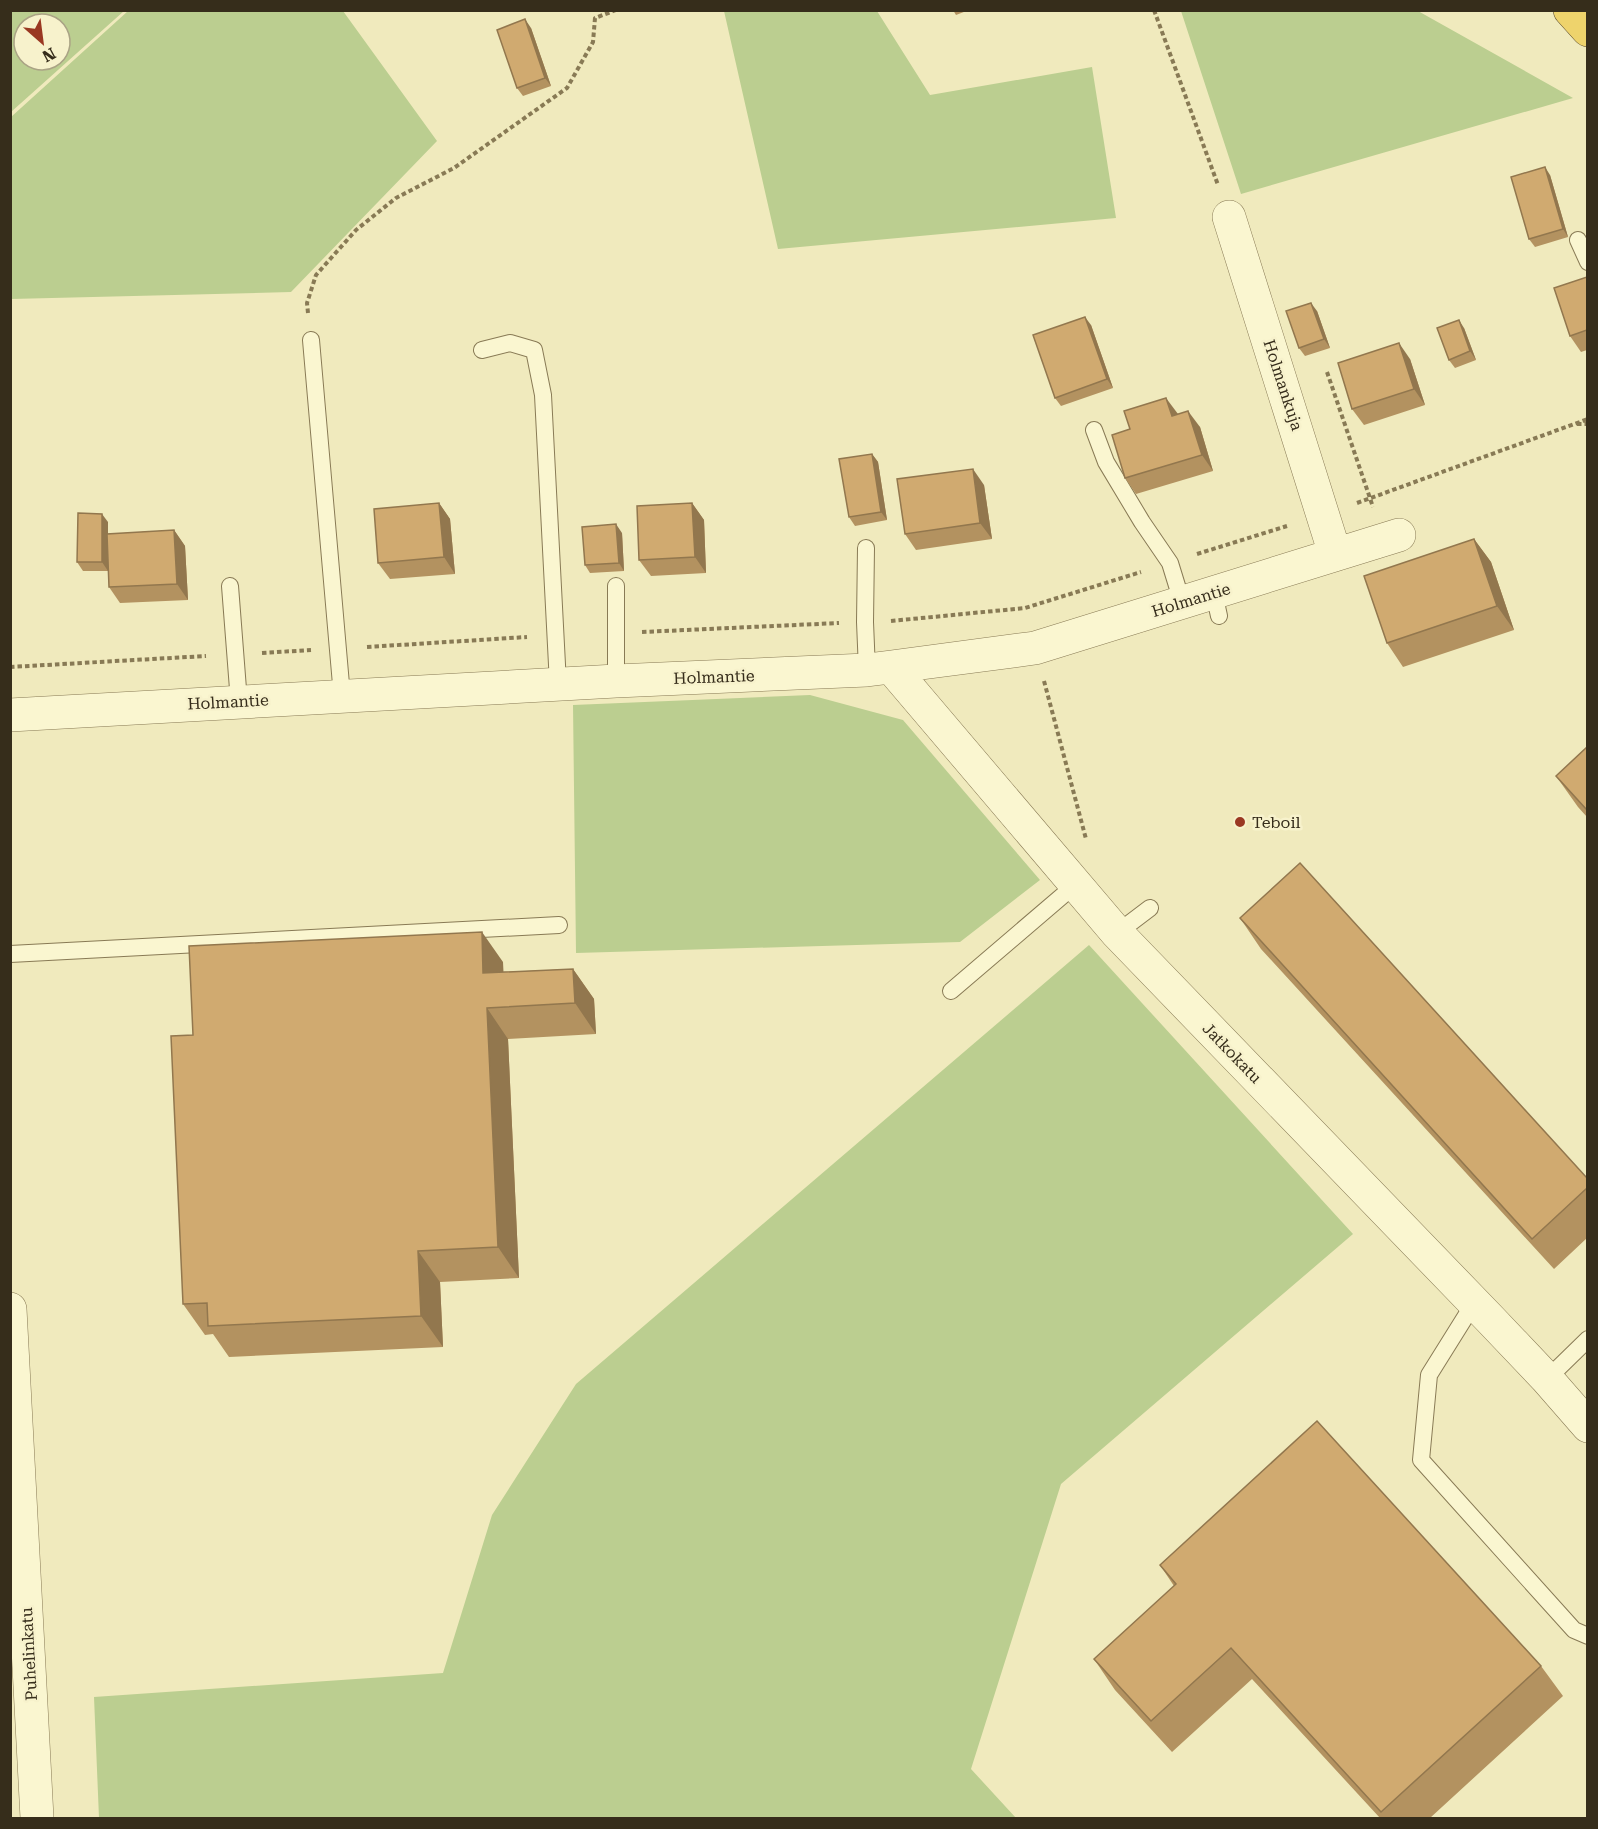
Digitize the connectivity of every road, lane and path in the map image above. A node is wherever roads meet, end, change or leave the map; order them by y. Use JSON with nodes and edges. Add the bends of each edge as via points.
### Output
{"nodes":[{"id":1,"x":616,"y":10,"type":"edge"},
{"id":2,"x":1154,"y":10,"type":"edge"},
{"id":3,"x":1570,"y":10,"type":"edge"},
{"id":4,"x":1587,"y":30,"type":"edge"},
{"id":5,"x":1229,"y":217,"type":"joint"},
{"id":6,"x":1578,"y":240,"type":"dead end"},
{"id":7,"x":1587,"y":262,"type":"edge"},
{"id":8,"x":311,"y":340,"type":"joint"},
{"id":9,"x":482,"y":350,"type":"dead end"},
{"id":10,"x":1327,"y":372,"type":"dead end"},
{"id":11,"x":1587,"y":419,"type":"edge"},
{"id":12,"x":1574,"y":424,"type":"junction"},
{"id":13,"x":1587,"y":424,"type":"edge"},
{"id":14,"x":1094,"y":430,"type":"dead end"},
{"id":15,"x":1370,"y":498,"type":"junction"},
{"id":16,"x":1323,"y":515,"type":"junction"},
{"id":17,"x":1391,"y":537,"type":"joint"},
{"id":18,"x":866,"y":548,"type":"dead end"},
{"id":19,"x":1335,"y":554,"type":"junction"},
{"id":20,"x":1170,"y":563,"type":"junction"},
{"id":21,"x":230,"y":586,"type":"dead end"},
{"id":22,"x":616,"y":586,"type":"dead end"},
{"id":23,"x":1182,"y":602,"type":"junction"},
{"id":24,"x":1025,"y":608,"type":"junction"},
{"id":25,"x":865,"y":622,"type":"junction"},
{"id":26,"x":616,"y":633,"type":"junction"},
{"id":27,"x":555,"y":635,"type":"junction"},
{"id":28,"x":338,"y":648,"type":"junction"},
{"id":29,"x":1035,"y":648,"type":"junction"},
{"id":30,"x":235,"y":654,"type":"junction"},
{"id":31,"x":10,"y":667,"type":"edge"},
{"id":32,"x":879,"y":669,"type":"junction"},
{"id":33,"x":616,"y":681,"type":"junction"},
{"id":34,"x":558,"y":684,"type":"junction"},
{"id":35,"x":342,"y":696,"type":"junction"},
{"id":36,"x":238,"y":702,"type":"junction"},
{"id":37,"x":10,"y":715,"type":"edge"},
{"id":38,"x":1075,"y":885,"type":"junction"},
{"id":39,"x":1150,"y":908,"type":"dead end"},
{"id":40,"x":559,"y":925,"type":"dead end"},
{"id":41,"x":1118,"y":933,"type":"junction"},
{"id":42,"x":10,"y":954,"type":"edge"},
{"id":43,"x":951,"y":992,"type":"dead end"},
{"id":44,"x":1474,"y":1303,"type":"junction"},
{"id":45,"x":10,"y":1309,"type":"edge"},
{"id":46,"x":1587,"y":1340,"type":"edge"},
{"id":47,"x":1547,"y":1379,"type":"junction"},
{"id":48,"x":1587,"y":1426,"type":"edge"},
{"id":49,"x":1587,"y":1636,"type":"edge"},
{"id":50,"x":37,"y":1818,"type":"edge"}],
"edges":[{"from":1,"to":8,"type":"path","via":[[595,18],[593,42],[567,88],[454,168],[396,198],[356,230],[316,274],[307,303]]},
{"from":2,"to":5,"type":"path"},
{"from":3,"to":4,"type":"highway"},
{"from":5,"to":16,"type":"street","name":"Holmankuja"},
{"from":6,"to":7,"type":"lane"},
{"from":8,"to":28,"type":"lane"},
{"from":9,"to":27,"type":"lane","via":[[510,343],[534,350],[543,395]]},
{"from":10,"to":15,"type":"path"},
{"from":11,"to":12,"type":"path"},
{"from":12,"to":13,"type":"path"},
{"from":12,"to":15,"type":"path"},
{"from":14,"to":20,"type":"lane","via":[[1106,462]]},
{"from":15,"to":16,"type":"path"},
{"from":15,"to":17,"type":"path"},
{"from":16,"to":19,"type":"street","name":"Holmankuja"},
{"from":16,"to":20,"type":"path"},
{"from":17,"to":19,"type":"street","name":"Holmantie"},
{"from":18,"to":25,"type":"lane"},
{"from":19,"to":23,"type":"street","name":"Holmantie","via":[[1216,604]]},
{"from":20,"to":23,"type":"lane"},
{"from":20,"to":24,"type":"path"},
{"from":21,"to":30,"type":"lane"},
{"from":22,"to":26,"type":"lane"},
{"from":23,"to":29,"type":"street","name":"Holmantie"},
{"from":24,"to":25,"type":"path"},
{"from":24,"to":29,"type":"path"},
{"from":25,"to":26,"type":"path"},
{"from":25,"to":32,"type":"lane"},
{"from":26,"to":33,"type":"lane"},
{"from":27,"to":28,"type":"path"},
{"from":27,"to":34,"type":"lane"},
{"from":28,"to":30,"type":"path"},
{"from":28,"to":35,"type":"lane"},
{"from":29,"to":32,"type":"street","name":"Holmantie"},
{"from":29,"to":38,"type":"path","via":[[1089,849]]},
{"from":30,"to":31,"type":"path"},
{"from":30,"to":36,"type":"lane"},
{"from":32,"to":33,"type":"street","name":"Holmantie"},
{"from":32,"to":38,"type":"street","name":"Jatkokatu"},
{"from":33,"to":34,"type":"street","name":"Holmantie"},
{"from":34,"to":35,"type":"street","name":"Holmantie"},
{"from":35,"to":36,"type":"street","name":"Holmantie"},
{"from":36,"to":37,"type":"street","name":"Holmantie"},
{"from":38,"to":41,"type":"street","name":"Jatkokatu"},
{"from":38,"to":43,"type":"lane"},
{"from":39,"to":41,"type":"lane"},
{"from":40,"to":42,"type":"lane"},
{"from":41,"to":44,"type":"street","name":"Jatkokatu"},
{"from":44,"to":47,"type":"street","name":"Jatkokatu"},
{"from":44,"to":49,"type":"lane","via":[[1429,1375],[1421,1460],[1574,1629]]},
{"from":45,"to":50,"type":"street","name":"Puhelinkatu"},
{"from":46,"to":47,"type":"lane"},
{"from":47,"to":48,"type":"street","name":"Jatkokatu"}]}
